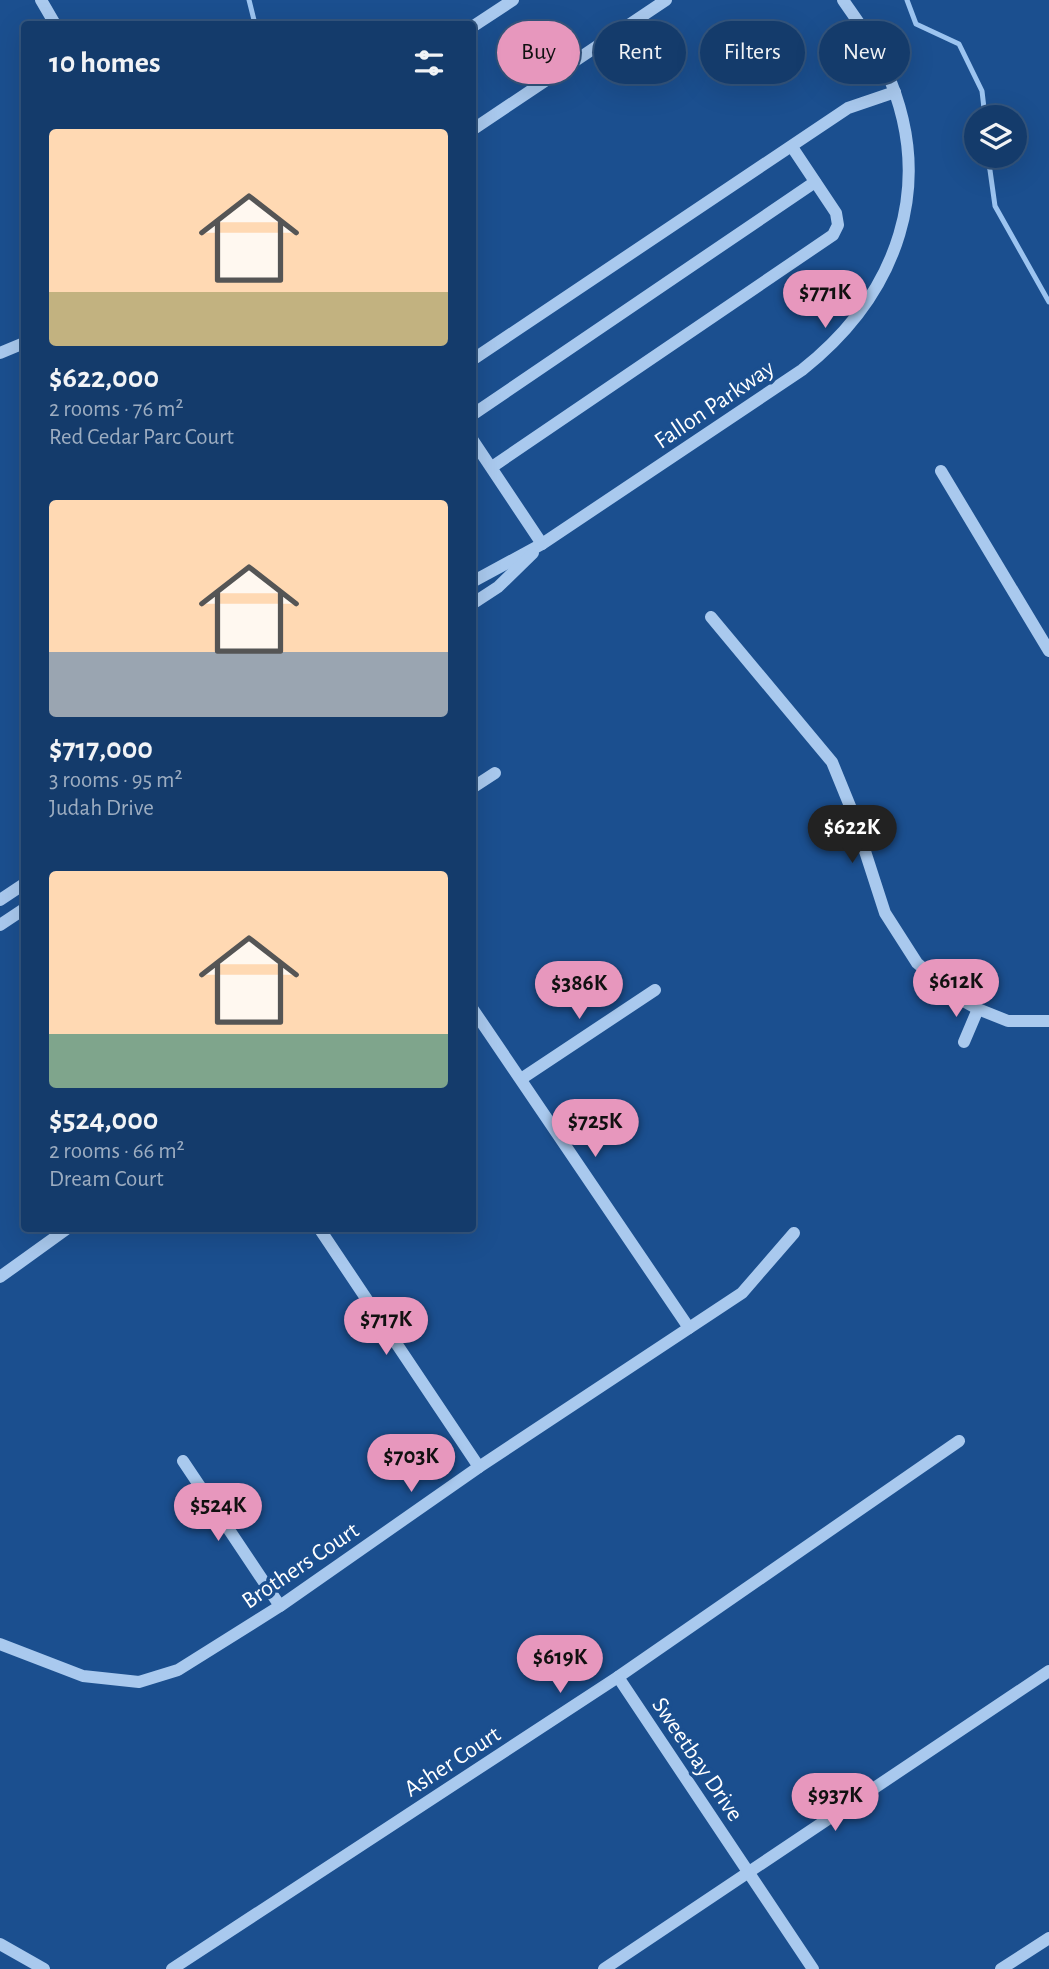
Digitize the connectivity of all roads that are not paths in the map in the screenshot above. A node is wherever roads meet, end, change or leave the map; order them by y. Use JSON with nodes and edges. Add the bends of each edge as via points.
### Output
{"nodes":[{"id":1,"x":41,"y":0,"type":"edge"},
{"id":2,"x":513,"y":0,"type":"edge"},
{"id":3,"x":666,"y":0,"type":"edge"},
{"id":4,"x":843,"y":0,"type":"edge"},
{"id":5,"x":53,"y":21,"type":"edge"},
{"id":6,"x":476,"y":24,"type":"edge"},
{"id":7,"x":895,"y":92,"type":"junction"},
{"id":8,"x":476,"y":127,"type":"edge"},
{"id":9,"x":792,"y":147,"type":"junction"},
{"id":10,"x":815,"y":182,"type":"junction"},
{"id":11,"x":21,"y":344,"type":"edge"},
{"id":12,"x":0,"y":353,"type":"edge"},
{"id":13,"x":476,"y":357,"type":"edge"},
{"id":14,"x":476,"y":412,"type":"edge"},
{"id":15,"x":476,"y":445,"type":"edge"},
{"id":16,"x":492,"y":467,"type":"junction"},
{"id":17,"x":941,"y":471,"type":"dead end"},
{"id":18,"x":542,"y":544,"type":"junction"},
{"id":19,"x":476,"y":580,"type":"edge"},
{"id":20,"x":476,"y":601,"type":"edge"},
{"id":21,"x":711,"y":617,"type":"dead end"},
{"id":22,"x":1049,"y":651,"type":"edge"},
{"id":23,"x":495,"y":773,"type":"dead end"},
{"id":24,"x":476,"y":785,"type":"edge"},
{"id":25,"x":21,"y":886,"type":"edge"},
{"id":26,"x":0,"y":900,"type":"edge"},
{"id":27,"x":21,"y":911,"type":"edge"},
{"id":28,"x":0,"y":925,"type":"edge"},
{"id":29,"x":655,"y":990,"type":"dead end"},
{"id":30,"x":978,"y":1009,"type":"junction"},
{"id":31,"x":476,"y":1014,"type":"edge"},
{"id":32,"x":1049,"y":1021,"type":"edge"},
{"id":33,"x":964,"y":1042,"type":"dead end"},
{"id":34,"x":521,"y":1079,"type":"junction"},
{"id":35,"x":62,"y":1232,"type":"edge"},
{"id":36,"x":323,"y":1232,"type":"edge"},
{"id":37,"x":794,"y":1233,"type":"dead end"},
{"id":38,"x":0,"y":1277,"type":"edge"},
{"id":39,"x":690,"y":1328,"type":"junction"},
{"id":40,"x":959,"y":1441,"type":"dead end"},
{"id":41,"x":183,"y":1461,"type":"dead end"},
{"id":42,"x":479,"y":1467,"type":"junction"},
{"id":43,"x":280,"y":1606,"type":"junction"},
{"id":44,"x":0,"y":1644,"type":"edge"},
{"id":45,"x":1049,"y":1671,"type":"edge"},
{"id":46,"x":618,"y":1677,"type":"junction"},
{"id":47,"x":748,"y":1871,"type":"junction"},
{"id":48,"x":1049,"y":1938,"type":"edge"},
{"id":49,"x":0,"y":1944,"type":"edge"},
{"id":50,"x":44,"y":1969,"type":"edge"},
{"id":51,"x":172,"y":1969,"type":"edge"},
{"id":52,"x":604,"y":1969,"type":"edge"},
{"id":53,"x":813,"y":1969,"type":"edge"},
{"id":54,"x":1001,"y":1969,"type":"edge"}],
"edges":[{"from":1,"to":5,"type":"street"},
{"from":2,"to":6,"type":"street"},
{"from":3,"to":8,"type":"street"},
{"from":4,"to":7,"type":"street","name":"Fallon Parkway","via":[[874,45]]},
{"from":7,"to":9,"type":"street","via":[[848,108]]},
{"from":7,"to":18,"type":"street","name":"Fallon Parkway","via":[[906,133],[909,177],[891,261],[863,311],[835,344],[802,370]]},
{"from":9,"to":10,"type":"street"},
{"from":9,"to":13,"type":"street"},
{"from":10,"to":14,"type":"street"},
{"from":10,"to":16,"type":"street","via":[[836,213],[838,225],[833,235]]},
{"from":11,"to":12,"type":"street"},
{"from":15,"to":16,"type":"street"},
{"from":16,"to":18,"type":"street"},
{"from":17,"to":22,"type":"street"},
{"from":18,"to":19,"type":"street","name":"Fallon Parkway"},
{"from":18,"to":20,"type":"street","name":"Fallon Parkway","via":[[498,587]]},
{"from":21,"to":30,"type":"street","via":[[832,762],[886,912],[917,963]]},
{"from":23,"to":24,"type":"street"},
{"from":25,"to":26,"type":"street"},
{"from":27,"to":28,"type":"street"},
{"from":29,"to":34,"type":"street"},
{"from":30,"to":32,"type":"street","via":[[1008,1021]]},
{"from":30,"to":33,"type":"street"},
{"from":31,"to":34,"type":"street"},
{"from":34,"to":39,"type":"street"},
{"from":35,"to":38,"type":"street"},
{"from":36,"to":42,"type":"street"},
{"from":37,"to":39,"type":"street","name":"Brothers Court","via":[[742,1293]]},
{"from":39,"to":42,"type":"street","name":"Brothers Court"},
{"from":40,"to":46,"type":"street","name":"Asher Court"},
{"from":41,"to":43,"type":"street"},
{"from":42,"to":43,"type":"street","name":"Brothers Court"},
{"from":43,"to":44,"type":"street","name":"Brothers Court","via":[[178,1670],[139,1682],[83,1676]]},
{"from":45,"to":47,"type":"street"},
{"from":46,"to":47,"type":"street","name":"Sweetbay Drive"},
{"from":46,"to":51,"type":"street","name":"Asher Court"},
{"from":47,"to":52,"type":"street"},
{"from":47,"to":53,"type":"street","name":"Sweetbay Drive"},
{"from":48,"to":54,"type":"street"},
{"from":49,"to":50,"type":"street"}]}
